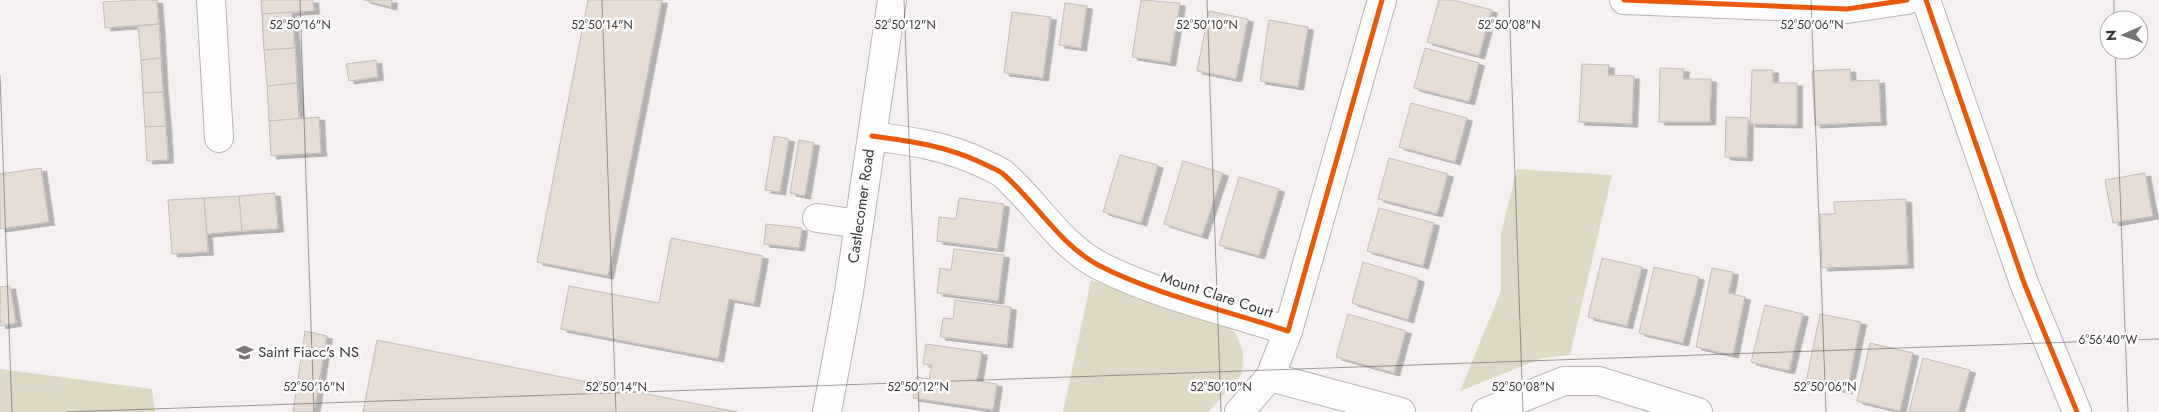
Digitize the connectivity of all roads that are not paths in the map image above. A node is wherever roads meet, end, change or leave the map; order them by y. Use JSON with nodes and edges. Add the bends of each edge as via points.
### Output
{"nodes":[{"id":1,"x":211,"y":0,"type":"edge"},
{"id":2,"x":892,"y":0,"type":"edge"},
{"id":3,"x":1382,"y":0,"type":"edge"},
{"id":4,"x":1624,"y":0,"type":"edge"},
{"id":5,"x":1907,"y":0,"type":"edge"},
{"id":6,"x":1926,"y":0,"type":"edge"},
{"id":7,"x":872,"y":136,"type":"junction"},
{"id":8,"x":220,"y":138,"type":"dead end"},
{"id":9,"x":816,"y":218,"type":"dead end"},
{"id":10,"x":859,"y":224,"type":"junction"},
{"id":11,"x":1288,"y":331,"type":"junction"},
{"id":12,"x":1270,"y":377,"type":"junction"},
{"id":13,"x":827,"y":412,"type":"edge"},
{"id":14,"x":1239,"y":412,"type":"edge"},
{"id":15,"x":1401,"y":412,"type":"edge"},
{"id":16,"x":1486,"y":412,"type":"edge"},
{"id":17,"x":1698,"y":412,"type":"edge"},
{"id":18,"x":2077,"y":412,"type":"edge"}],
"edges":[{"from":1,"to":8,"type":"street"},
{"from":2,"to":7,"type":"street","name":"Castlecomer Road"},
{"from":3,"to":11,"type":"street","name":"Mount Clare Court"},
{"from":4,"to":5,"type":"street","via":[[1847,9]]},
{"from":6,"to":18,"type":"street","via":[[2024,283]]},
{"from":7,"to":10,"type":"street","name":"Castlecomer Road"},
{"from":7,"to":11,"type":"street","name":"Mount Clare Court","via":[[961,152],[1000,172],[1026,196],[1055,231],[1096,264],[1138,283]]},
{"from":9,"to":10,"type":"street"},
{"from":10,"to":13,"type":"street","name":"Castlecomer Road"},
{"from":11,"to":12,"type":"street","name":"Mount Clare Court"},
{"from":12,"to":14,"type":"street","name":"Mount Clare Court"},
{"from":12,"to":15,"type":"street"},
{"from":16,"to":17,"type":"street","via":[[1564,381],[1599,381]]}]}
